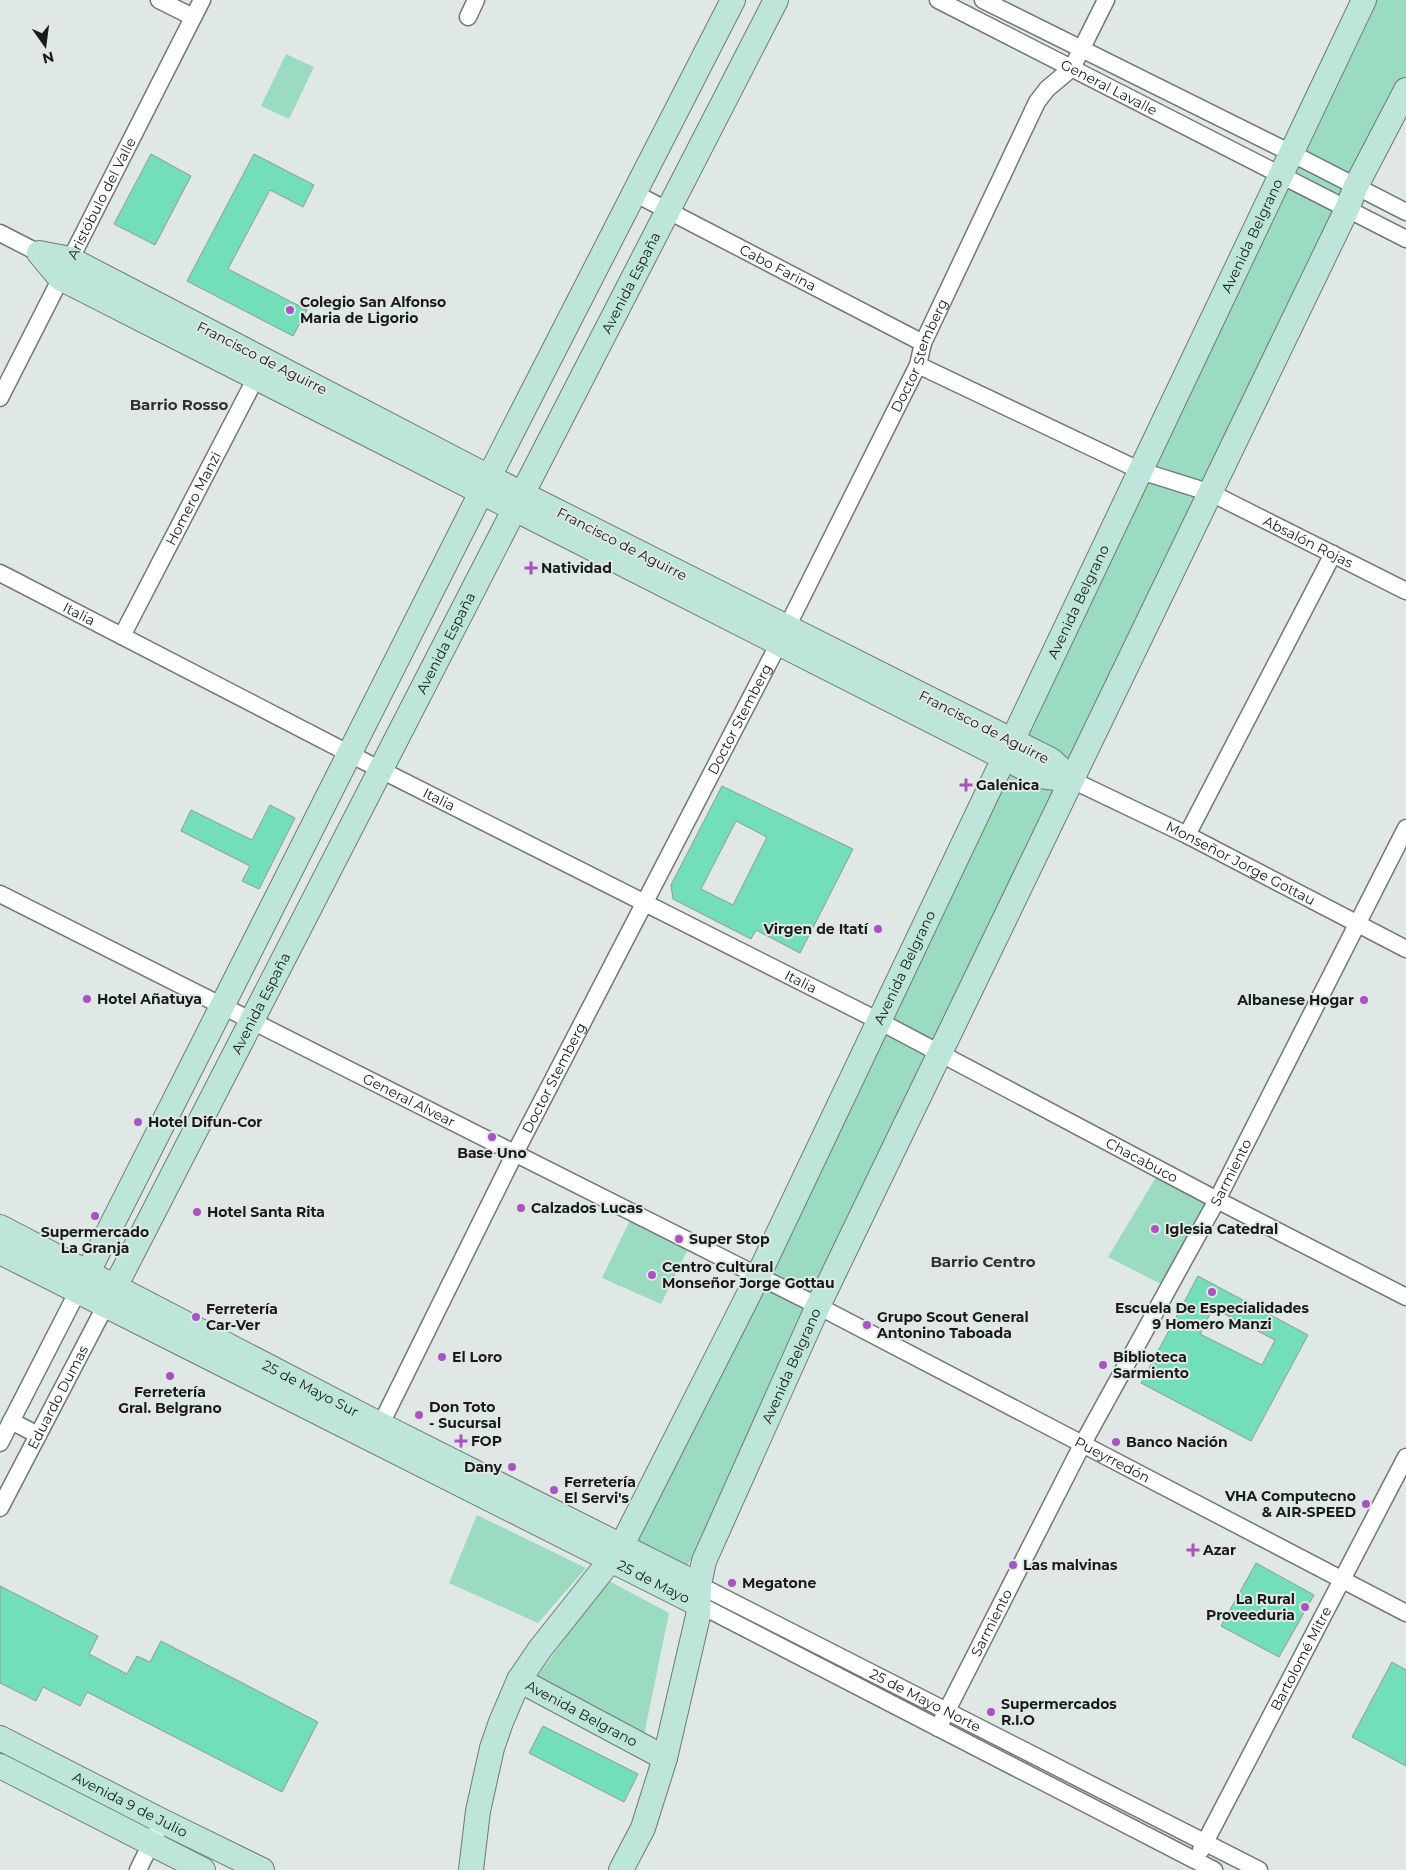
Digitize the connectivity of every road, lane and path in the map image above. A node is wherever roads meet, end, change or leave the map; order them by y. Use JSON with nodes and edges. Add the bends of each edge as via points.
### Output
{"nodes":[{"id":1,"x":159,"y":0,"type":"edge"},
{"id":2,"x":202,"y":0,"type":"edge"},
{"id":3,"x":476,"y":0,"type":"edge"},
{"id":4,"x":733,"y":0,"type":"edge"},
{"id":5,"x":776,"y":0,"type":"edge"},
{"id":6,"x":938,"y":0,"type":"edge"},
{"id":7,"x":983,"y":0,"type":"edge"},
{"id":8,"x":1106,"y":0,"type":"edge"},
{"id":9,"x":1364,"y":0,"type":"edge"},
{"id":10,"x":193,"y":17,"type":"junction"},
{"id":11,"x":468,"y":17,"type":"dead end"},
{"id":12,"x":1081,"y":50,"type":"junction"},
{"id":13,"x":1072,"y":68,"type":"junction"},
{"id":14,"x":1406,"y":90,"type":"edge"},
{"id":15,"x":1291,"y":153,"type":"junction"},
{"id":16,"x":1280,"y":175,"type":"junction"},
{"id":17,"x":1356,"y":186,"type":"junction"},
{"id":18,"x":634,"y":193,"type":"junction"},
{"id":19,"x":1347,"y":209,"type":"junction"},
{"id":20,"x":668,"y":210,"type":"junction"},
{"id":21,"x":1406,"y":212,"type":"edge"},
{"id":22,"x":0,"y":233,"type":"edge"},
{"id":23,"x":1406,"y":239,"type":"edge"},
{"id":24,"x":39,"y":254,"type":"joint"},
{"id":25,"x":65,"y":269,"type":"junction"},
{"id":26,"x":922,"y":343,"type":"junction"},
{"id":27,"x":918,"y":365,"type":"junction"},
{"id":28,"x":261,"y":369,"type":"junction"},
{"id":29,"x":0,"y":398,"type":"edge"},
{"id":30,"x":1141,"y":471,"type":"junction"},
{"id":31,"x":486,"y":484,"type":"junction"},
{"id":32,"x":1211,"y":493,"type":"junction"},
{"id":33,"x":519,"y":501,"type":"junction"},
{"id":34,"x":1333,"y":554,"type":"junction"},
{"id":35,"x":0,"y":573,"type":"edge"},
{"id":36,"x":1406,"y":590,"type":"edge"},
{"id":37,"x":783,"y":635,"type":"junction"},
{"id":38,"x":122,"y":636,"type":"junction"},
{"id":39,"x":1008,"y":749,"type":"junction"},
{"id":40,"x":350,"y":753,"type":"junction"},
{"id":41,"x":381,"y":770,"type":"junction"},
{"id":42,"x":1072,"y":780,"type":"junction"},
{"id":43,"x":1406,"y":828,"type":"edge"},
{"id":44,"x":1187,"y":835,"type":"junction"},
{"id":45,"x":0,"y":894,"type":"edge"},
{"id":46,"x":644,"y":903,"type":"junction"},
{"id":47,"x":1357,"y":924,"type":"junction"},
{"id":48,"x":1406,"y":949,"type":"edge"},
{"id":49,"x":223,"y":1007,"type":"junction"},
{"id":50,"x":252,"y":1021,"type":"junction"},
{"id":51,"x":879,"y":1021,"type":"junction"},
{"id":52,"x":940,"y":1052,"type":"junction"},
{"id":53,"x":515,"y":1153,"type":"junction"},
{"id":54,"x":1217,"y":1200,"type":"junction"},
{"id":55,"x":0,"y":1227,"type":"edge"},
{"id":56,"x":0,"y":1252,"type":"edge"},
{"id":57,"x":758,"y":1276,"type":"junction"},
{"id":58,"x":83,"y":1282,"type":"junction"},
{"id":59,"x":110,"y":1296,"type":"junction"},
{"id":60,"x":1406,"y":1297,"type":"edge"},
{"id":61,"x":818,"y":1306,"type":"junction"},
{"id":62,"x":11,"y":1421,"type":"junction"},
{"id":63,"x":377,"y":1432,"type":"junction"},
{"id":64,"x":38,"y":1435,"type":"junction"},
{"id":65,"x":0,"y":1443,"type":"edge"},
{"id":66,"x":1082,"y":1445,"type":"junction"},
{"id":67,"x":1406,"y":1457,"type":"edge"},
{"id":68,"x":0,"y":1508,"type":"edge"},
{"id":69,"x":616,"y":1554,"type":"junction"},
{"id":70,"x":1342,"y":1579,"type":"junction"},
{"id":71,"x":698,"y":1594,"type":"junction"},
{"id":72,"x":1406,"y":1613,"type":"edge"},
{"id":73,"x":519,"y":1680,"type":"junction"},
{"id":74,"x":946,"y":1712,"type":"junction"},
{"id":75,"x":938,"y":1728,"type":"junction"},
{"id":76,"x":0,"y":1738,"type":"edge"},
{"id":77,"x":665,"y":1758,"type":"junction"},
{"id":78,"x":0,"y":1766,"type":"edge"},
{"id":79,"x":162,"y":1822,"type":"junction"},
{"id":80,"x":1205,"y":1841,"type":"junction"},
{"id":81,"x":151,"y":1844,"type":"junction"},
{"id":82,"x":1196,"y":1861,"type":"junction"},
{"id":83,"x":138,"y":1870,"type":"edge"},
{"id":84,"x":203,"y":1870,"type":"edge"},
{"id":85,"x":262,"y":1870,"type":"edge"},
{"id":86,"x":471,"y":1870,"type":"edge"},
{"id":87,"x":621,"y":1870,"type":"edge"},
{"id":88,"x":1214,"y":1870,"type":"edge"},
{"id":89,"x":1259,"y":1870,"type":"edge"}],
"edges":[{"from":1,"to":10,"type":"street"},
{"from":2,"to":10,"type":"street","name":"Aristóbulo del Valle"},
{"from":3,"to":11,"type":"street"},
{"from":4,"to":18,"type":"street"},
{"from":5,"to":20,"type":"street","name":"Avenida España"},
{"from":6,"to":13,"type":"street","name":"General Lavalle"},
{"from":7,"to":12,"type":"street","name":"General Lavalle"},
{"from":8,"to":12,"type":"street","name":"Doctor Stemberg"},
{"from":9,"to":15,"type":"street","name":"Avenida Belgrano"},
{"from":10,"to":25,"type":"street","name":"Aristóbulo del Valle"},
{"from":12,"to":13,"type":"street","name":"Doctor Stemberg"},
{"from":12,"to":15,"type":"street","name":"General Lavalle"},
{"from":13,"to":16,"type":"street","name":"General Lavalle"},
{"from":13,"to":26,"type":"street","name":"Doctor Stemberg","via":[[1037,102]]},
{"from":14,"to":17,"type":"street","name":"Avenida Belgrano"},
{"from":15,"to":16,"type":"street","name":"Avenida Belgrano"},
{"from":15,"to":17,"type":"street","name":"General Lavalle"},
{"from":16,"to":19,"type":"street","name":"General Lavalle"},
{"from":16,"to":30,"type":"street","name":"Avenida Belgrano"},
{"from":17,"to":19,"type":"street","name":"Avenida Belgrano"},
{"from":17,"to":21,"type":"street","name":"General Lavalle"},
{"from":18,"to":20,"type":"street","name":"Cabo Farina"},
{"from":18,"to":31,"type":"street"},
{"from":19,"to":23,"type":"street","name":"General Lavalle"},
{"from":19,"to":32,"type":"street","name":"Avenida Belgrano"},
{"from":20,"to":26,"type":"street","name":"Cabo Farina"},
{"from":20,"to":33,"type":"street","name":"Avenida España"},
{"from":22,"to":24,"type":"street","name":"Francisco de Aguirre"},
{"from":24,"to":25,"type":"street","name":"Francisco de Aguirre"},
{"from":25,"to":28,"type":"street","name":"Francisco de Aguirre"},
{"from":25,"to":29,"type":"street","name":"Aristóbulo del Valle"},
{"from":26,"to":27,"type":"street","name":"Doctor Stemberg"},
{"from":27,"to":30,"type":"street"},
{"from":27,"to":37,"type":"street","name":"Doctor Stemberg"},
{"from":28,"to":31,"type":"street","name":"Francisco de Aguirre"},
{"from":28,"to":38,"type":"street","name":"Homero Manzi"},
{"from":30,"to":32,"type":"street","name":"Absalón Rojas"},
{"from":30,"to":39,"type":"street","name":"Avenida Belgrano"},
{"from":31,"to":33,"type":"street","name":"Francisco de Aguirre"},
{"from":31,"to":40,"type":"street"},
{"from":32,"to":34,"type":"street","name":"Absalón Rojas"},
{"from":32,"to":42,"type":"street","name":"Avenida Belgrano"},
{"from":33,"to":37,"type":"street","name":"Francisco de Aguirre"},
{"from":33,"to":41,"type":"street","name":"Avenida España"},
{"from":34,"to":36,"type":"street","name":"Absalón Rojas"},
{"from":34,"to":44,"type":"street"},
{"from":35,"to":38,"type":"street","name":"Italia"},
{"from":37,"to":39,"type":"street","name":"Francisco de Aguirre"},
{"from":37,"to":46,"type":"street","name":"Doctor Stemberg"},
{"from":38,"to":40,"type":"street","name":"Italia"},
{"from":39,"to":42,"type":"street","name":"Francisco de Aguirre","via":[[1051,760]]},
{"from":39,"to":51,"type":"street","name":"Avenida Belgrano"},
{"from":40,"to":41,"type":"street","name":"Italia"},
{"from":40,"to":49,"type":"street"},
{"from":41,"to":46,"type":"street","name":"Italia"},
{"from":41,"to":50,"type":"street","name":"Avenida España"},
{"from":42,"to":44,"type":"street","name":"Monseñor Jorge Gottau"},
{"from":42,"to":52,"type":"street","name":"Avenida Belgrano"},
{"from":43,"to":47,"type":"street","name":"Sarmiento"},
{"from":44,"to":47,"type":"street","name":"Monseñor Jorge Gottau"},
{"from":45,"to":49,"type":"street","name":"General Alvear"},
{"from":46,"to":51,"type":"street","name":"Italia"},
{"from":46,"to":53,"type":"street","name":"Doctor Stemberg"},
{"from":47,"to":48,"type":"street","name":"Monseñor Jorge Gottau"},
{"from":47,"to":54,"type":"street","name":"Sarmiento"},
{"from":49,"to":50,"type":"street","name":"General Alvear"},
{"from":49,"to":58,"type":"street"},
{"from":50,"to":53,"type":"street","name":"General Alvear"},
{"from":50,"to":59,"type":"street","name":"Avenida España"},
{"from":51,"to":52,"type":"street","name":"Chacabuco"},
{"from":51,"to":57,"type":"street","name":"Avenida Belgrano"},
{"from":52,"to":54,"type":"street","name":"Chacabuco"},
{"from":52,"to":61,"type":"street","name":"Avenida Belgrano"},
{"from":53,"to":57,"type":"street","name":"General Alvear"},
{"from":53,"to":63,"type":"street","name":"Doctor Stemberg"},
{"from":54,"to":60,"type":"street","name":"Chacabuco"},
{"from":54,"to":66,"type":"street","name":"Sarmiento"},
{"from":55,"to":58,"type":"street","name":"25 de Mayo Sur"},
{"from":56,"to":58,"type":"street","name":"25 de Mayo Sur"},
{"from":57,"to":61,"type":"street","name":"General Alvear"},
{"from":57,"to":69,"type":"street","name":"Avenida Belgrano"},
{"from":58,"to":59,"type":"street","name":"25 de Mayo Sur"},
{"from":58,"to":62,"type":"street"},
{"from":59,"to":63,"type":"street","name":"25 de Mayo Sur"},
{"from":59,"to":64,"type":"street","name":"Eduardo Dumas"},
{"from":61,"to":66,"type":"street","name":"Pueyrredón"},
{"from":61,"to":71,"type":"street","name":"Avenida Belgrano","via":[[704,1561]]},
{"from":62,"to":64,"type":"street"},
{"from":62,"to":65,"type":"street"},
{"from":63,"to":69,"type":"street","name":"25 de Mayo Sur"},
{"from":64,"to":68,"type":"street","name":"Eduardo Dumas"},
{"from":66,"to":70,"type":"street","name":"Pueyrredón"},
{"from":66,"to":74,"type":"street","name":"Sarmiento"},
{"from":67,"to":70,"type":"street","name":"Bartolomé Mitre"},
{"from":69,"to":71,"type":"street","name":"25 de Mayo"},
{"from":69,"to":73,"type":"street","name":"Avenida Belgrano"},
{"from":70,"to":72,"type":"street","name":"Pueyrredón"},
{"from":70,"to":80,"type":"street","name":"Bartolomé Mitre"},
{"from":71,"to":74,"type":"street","name":"25 de Mayo Norte"},
{"from":71,"to":75,"type":"street","name":"25 de Mayo Norte"},
{"from":71,"to":77,"type":"street","name":"Avenida Belgrano","via":[[698,1616]]},
{"from":73,"to":77,"type":"street","name":"Avenida Belgrano"},
{"from":73,"to":86,"type":"street","via":[[492,1748],[478,1811]]},
{"from":74,"to":75,"type":"street","name":"Sarmiento"},
{"from":74,"to":80,"type":"street","name":"25 de Mayo Norte"},
{"from":75,"to":82,"type":"street","name":"25 de Mayo Norte"},
{"from":76,"to":79,"type":"street","name":"Avenida 9 de Julio"},
{"from":77,"to":87,"type":"street","via":[[643,1828]]},
{"from":78,"to":81,"type":"street","name":"Avenida 9 de Julio"},
{"from":79,"to":81,"type":"street"},
{"from":79,"to":85,"type":"street","name":"Avenida 9 de Julio"},
{"from":80,"to":82,"type":"street","name":"Bartolomé Mitre"},
{"from":80,"to":89,"type":"street","name":"25 de Mayo Norte"},
{"from":81,"to":83,"type":"street"},
{"from":81,"to":84,"type":"street","name":"Avenida 9 de Julio"},
{"from":82,"to":88,"type":"street","name":"25 de Mayo Norte"}]}
